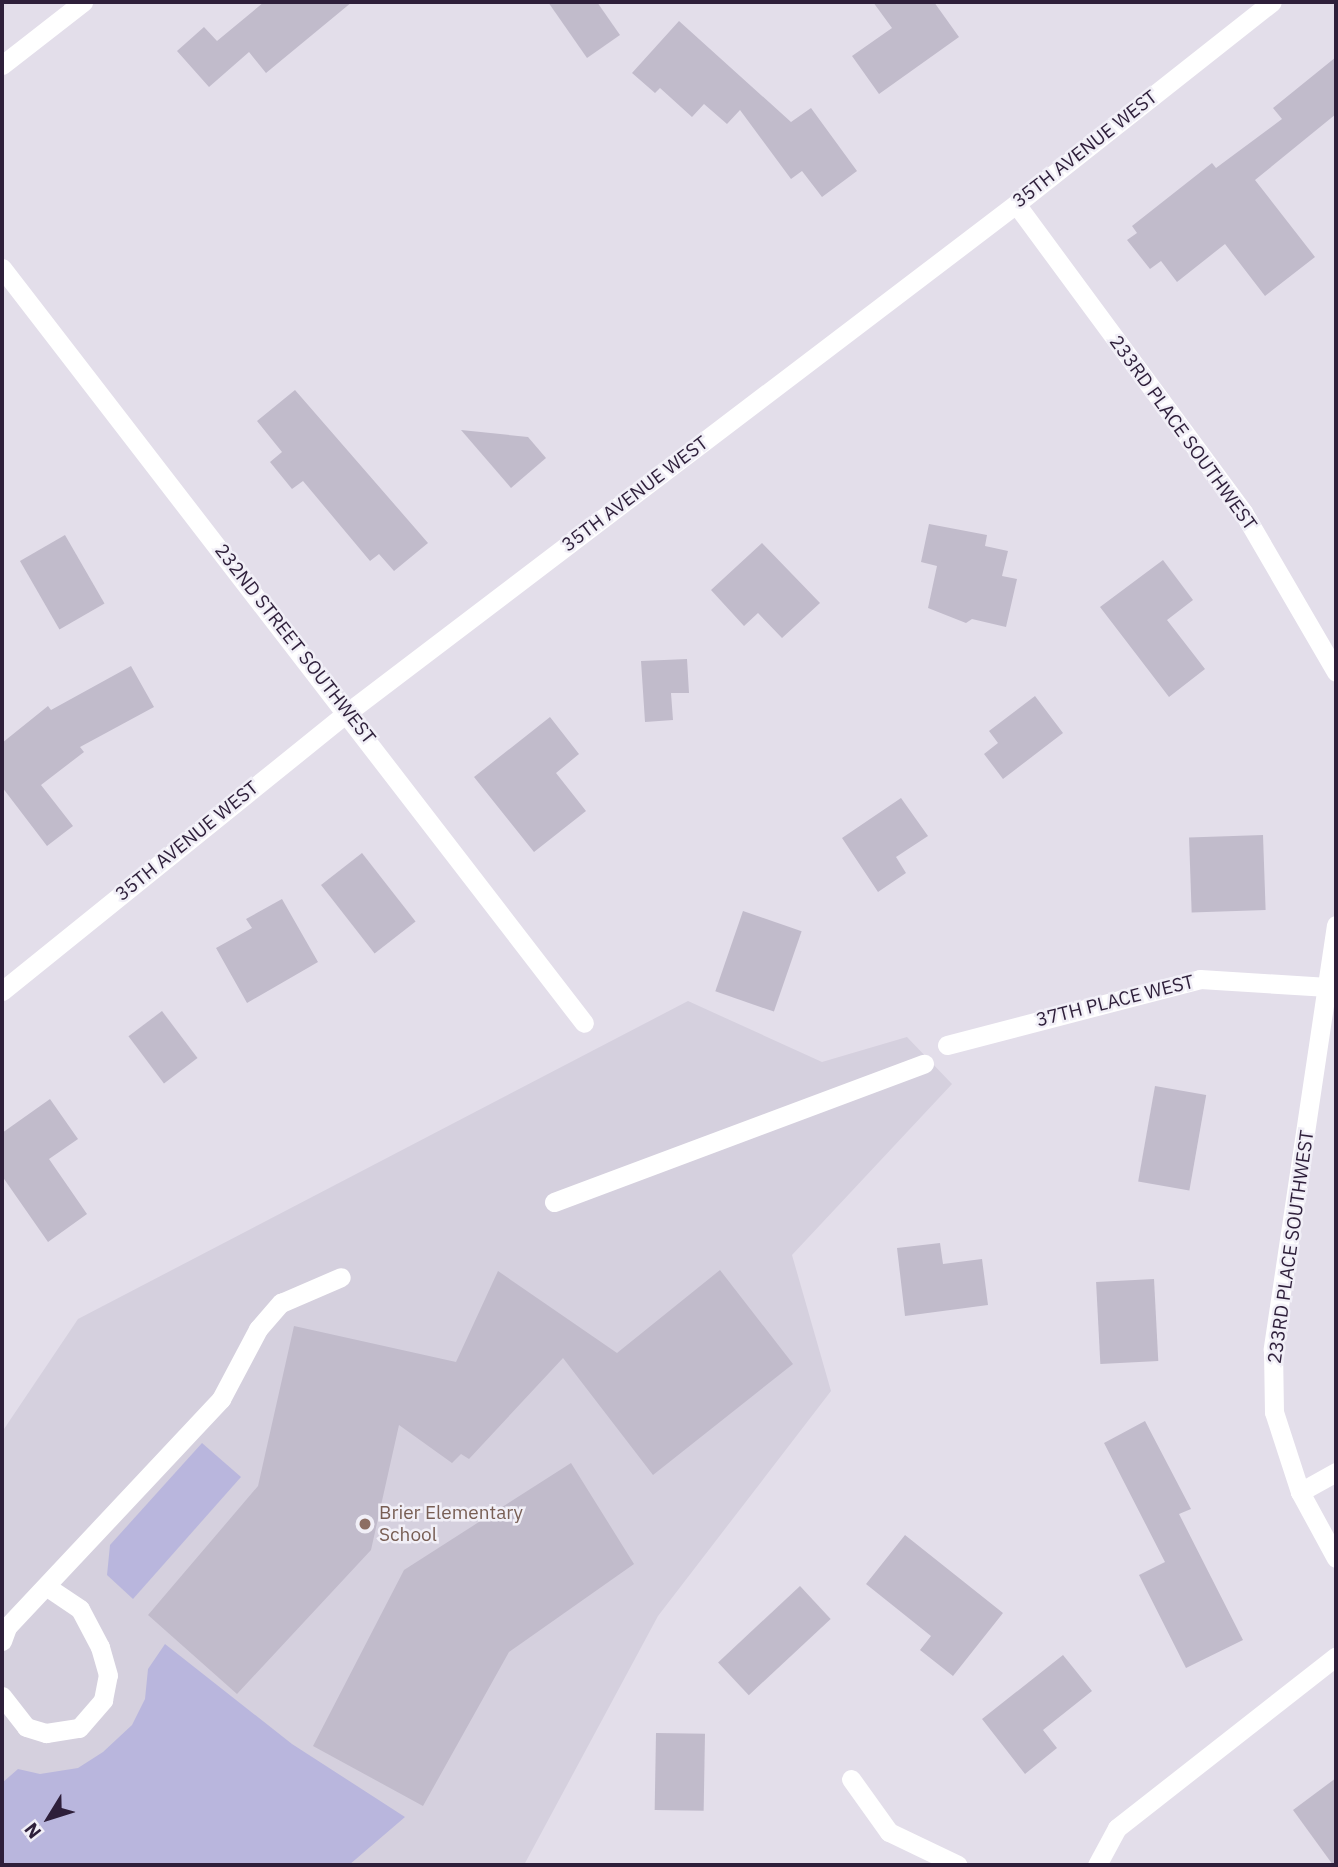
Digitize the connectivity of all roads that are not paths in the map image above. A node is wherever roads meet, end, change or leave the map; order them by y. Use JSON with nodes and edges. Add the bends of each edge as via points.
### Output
{"nodes":[{"id":1,"x":83,"y":2,"type":"edge"},
{"id":2,"x":1272,"y":2,"type":"edge"},
{"id":3,"x":2,"y":65,"type":"edge"},
{"id":4,"x":1016,"y":204,"type":"junction"},
{"id":5,"x":2,"y":268,"type":"edge"},
{"id":6,"x":1336,"y":672,"type":"edge"},
{"id":7,"x":348,"y":712,"type":"junction"},
{"id":8,"x":1336,"y":926,"type":"edge"},
{"id":9,"x":1328,"y":987,"type":"junction"},
{"id":10,"x":2,"y":991,"type":"edge"},
{"id":11,"x":584,"y":1023,"type":"dead end"},
{"id":12,"x":947,"y":1045,"type":"dead end"},
{"id":13,"x":925,"y":1064,"type":"dead end"},
{"id":14,"x":554,"y":1202,"type":"dead end"},
{"id":15,"x":341,"y":1277,"type":"dead end"},
{"id":16,"x":1336,"y":1472,"type":"edge"},
{"id":17,"x":1300,"y":1492,"type":"junction"},
{"id":18,"x":1336,"y":1558,"type":"edge"},
{"id":19,"x":49,"y":1588,"type":"junction"},
{"id":20,"x":2,"y":1642,"type":"edge"},
{"id":21,"x":1336,"y":1656,"type":"edge"},
{"id":22,"x":2,"y":1696,"type":"edge"},
{"id":23,"x":851,"y":1779,"type":"dead end"},
{"id":24,"x":958,"y":1865,"type":"edge"},
{"id":25,"x":1097,"y":1865,"type":"edge"}],
"edges":[{"from":1,"to":3,"type":"street"},
{"from":2,"to":4,"type":"street","name":"35TH AVENUE WEST"},
{"from":4,"to":6,"type":"street","name":"233RD PLACE SOUTHWEST","via":[[1243,512]]},
{"from":4,"to":7,"type":"street","name":"35TH AVENUE WEST"},
{"from":5,"to":7,"type":"street","name":"232ND STREET SOUTHWEST"},
{"from":7,"to":10,"type":"street","name":"35TH AVENUE WEST"},
{"from":7,"to":11,"type":"street","name":"232ND STREET SOUTHWEST"},
{"from":8,"to":9,"type":"street","name":"233RD PLACE SOUTHWEST"},
{"from":9,"to":12,"type":"street","name":"37TH PLACE WEST","via":[[1200,979]]},
{"from":9,"to":17,"type":"street","name":"233RD PLACE SOUTHWEST","via":[[1273,1349],[1275,1412]]},
{"from":13,"to":14,"type":"street"},
{"from":15,"to":19,"type":"street","via":[[281,1303],[258,1329],[221,1399]]},
{"from":16,"to":17,"type":"street"},
{"from":17,"to":18,"type":"street","name":"233RD PLACE SOUTHWEST"},
{"from":19,"to":20,"type":"street","via":[[7,1627]]},
{"from":19,"to":22,"type":"street","via":[[80,1609],[100,1647],[108,1675],[103,1700],[79,1728],[46,1733],[26,1727]]},
{"from":21,"to":25,"type":"street","via":[[1117,1828]]},
{"from":23,"to":24,"type":"street","via":[[889,1832]]}]}
